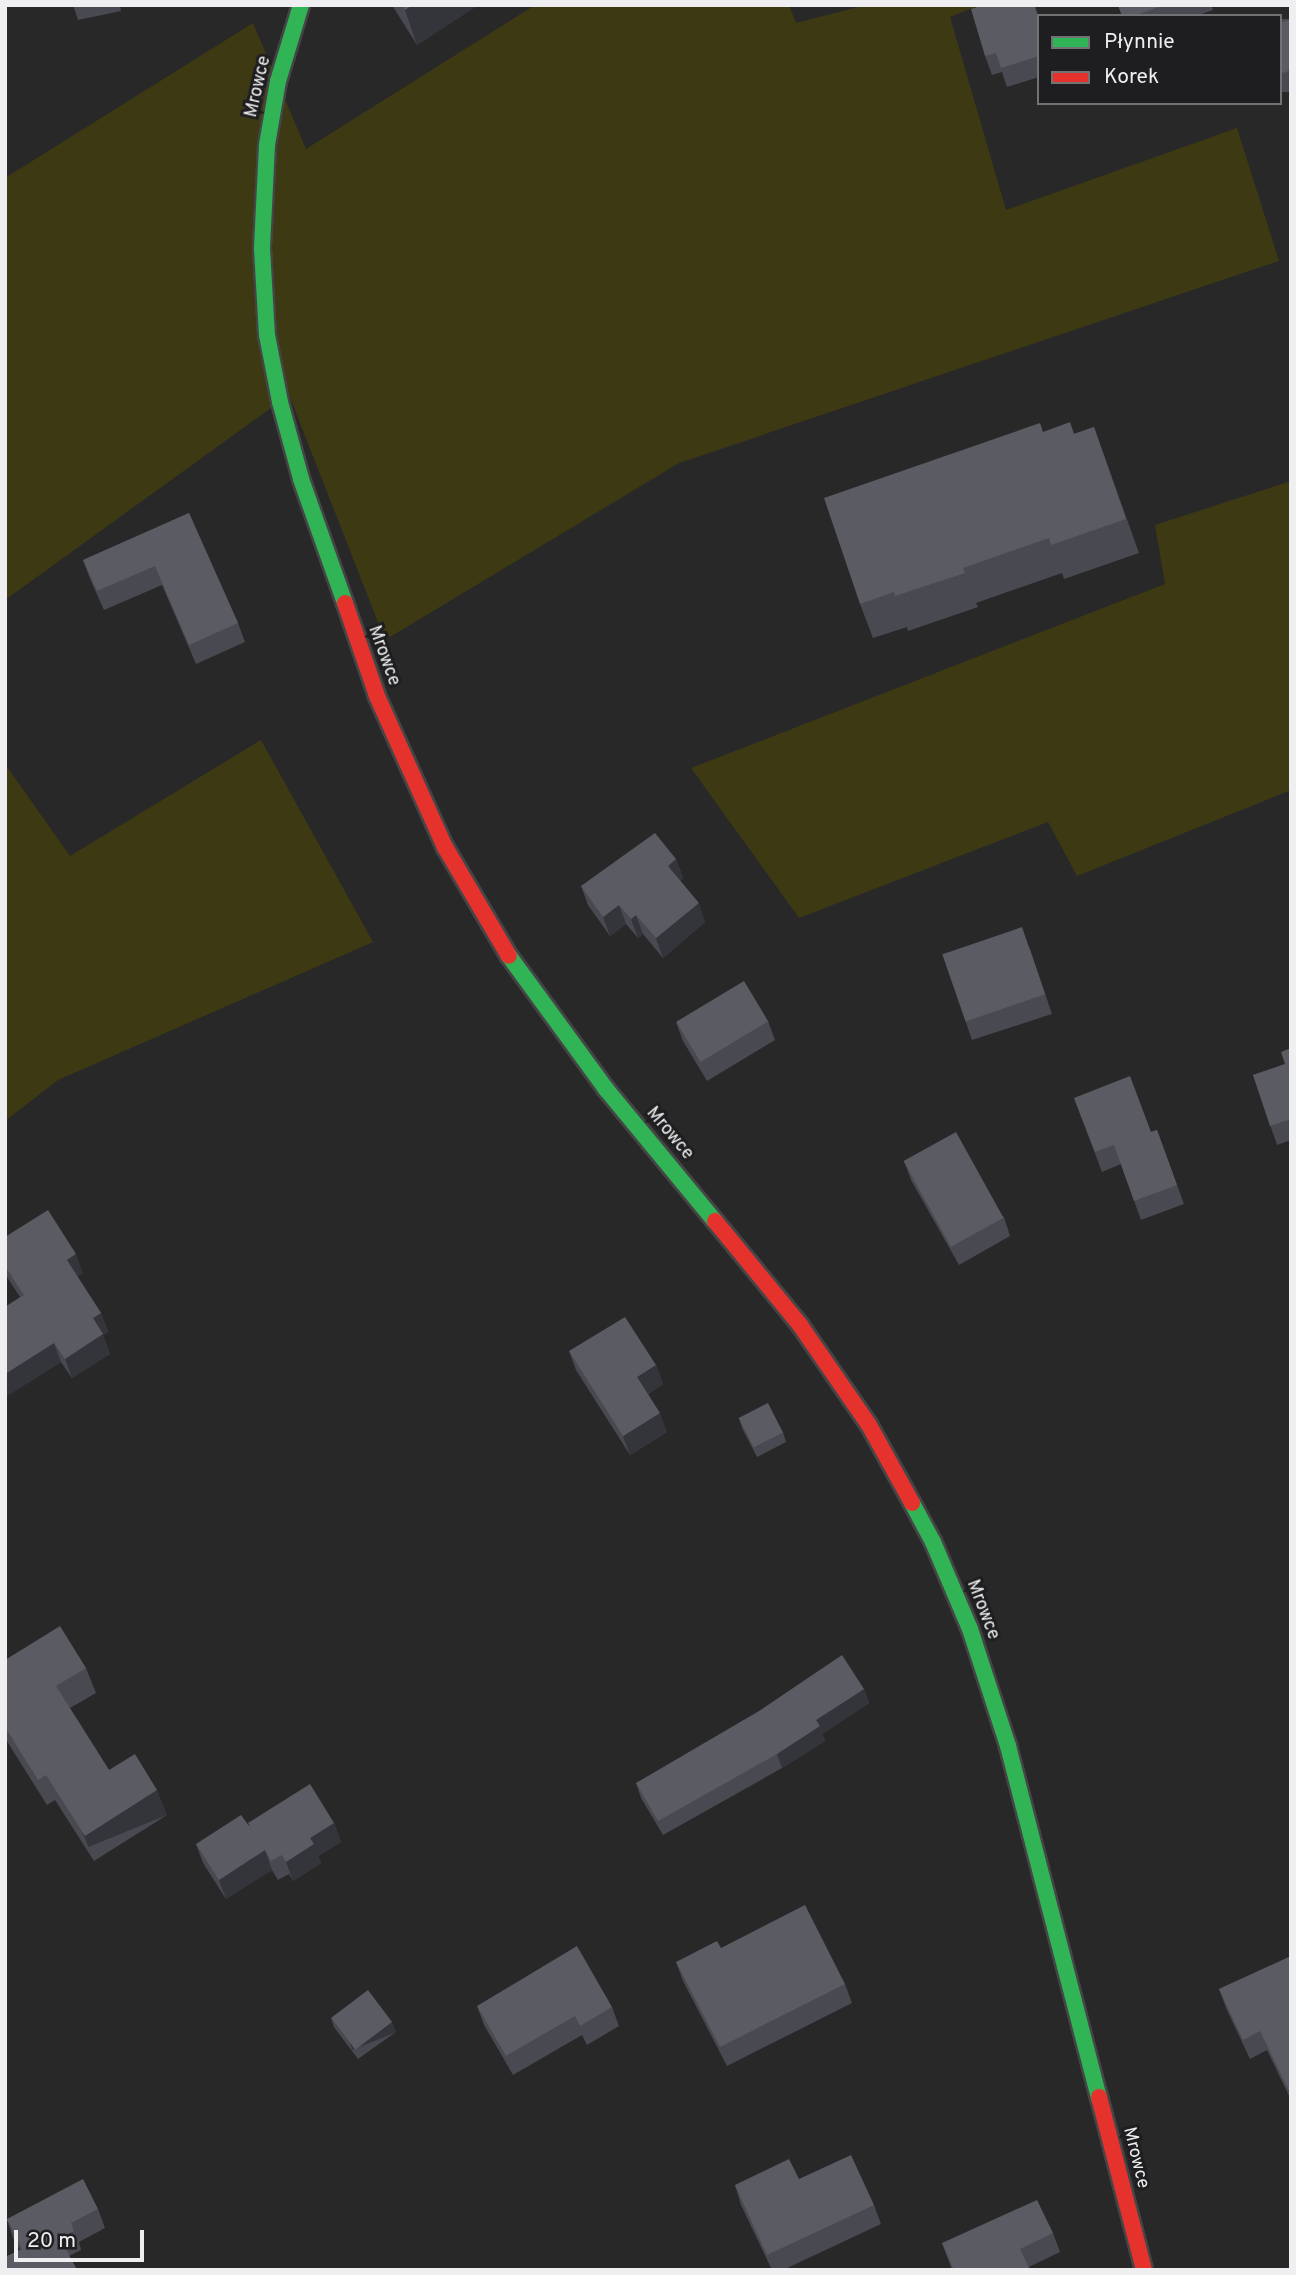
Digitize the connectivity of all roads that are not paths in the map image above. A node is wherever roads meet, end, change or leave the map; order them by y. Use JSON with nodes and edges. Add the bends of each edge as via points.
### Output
{"nodes":[{"id":1,"x":301,"y":5,"type":"edge"},
{"id":2,"x":1144,"y":2270,"type":"edge"}],
"edges":[{"from":1,"to":2,"type":"street","name":"Mrowce","via":[[278,81],[267,145],[262,258],[267,335],[301,479],[377,696],[430,818],[509,956],[606,1089],[800,1325],[869,1425],[933,1542],[970,1629],[1008,1746]]}]}
